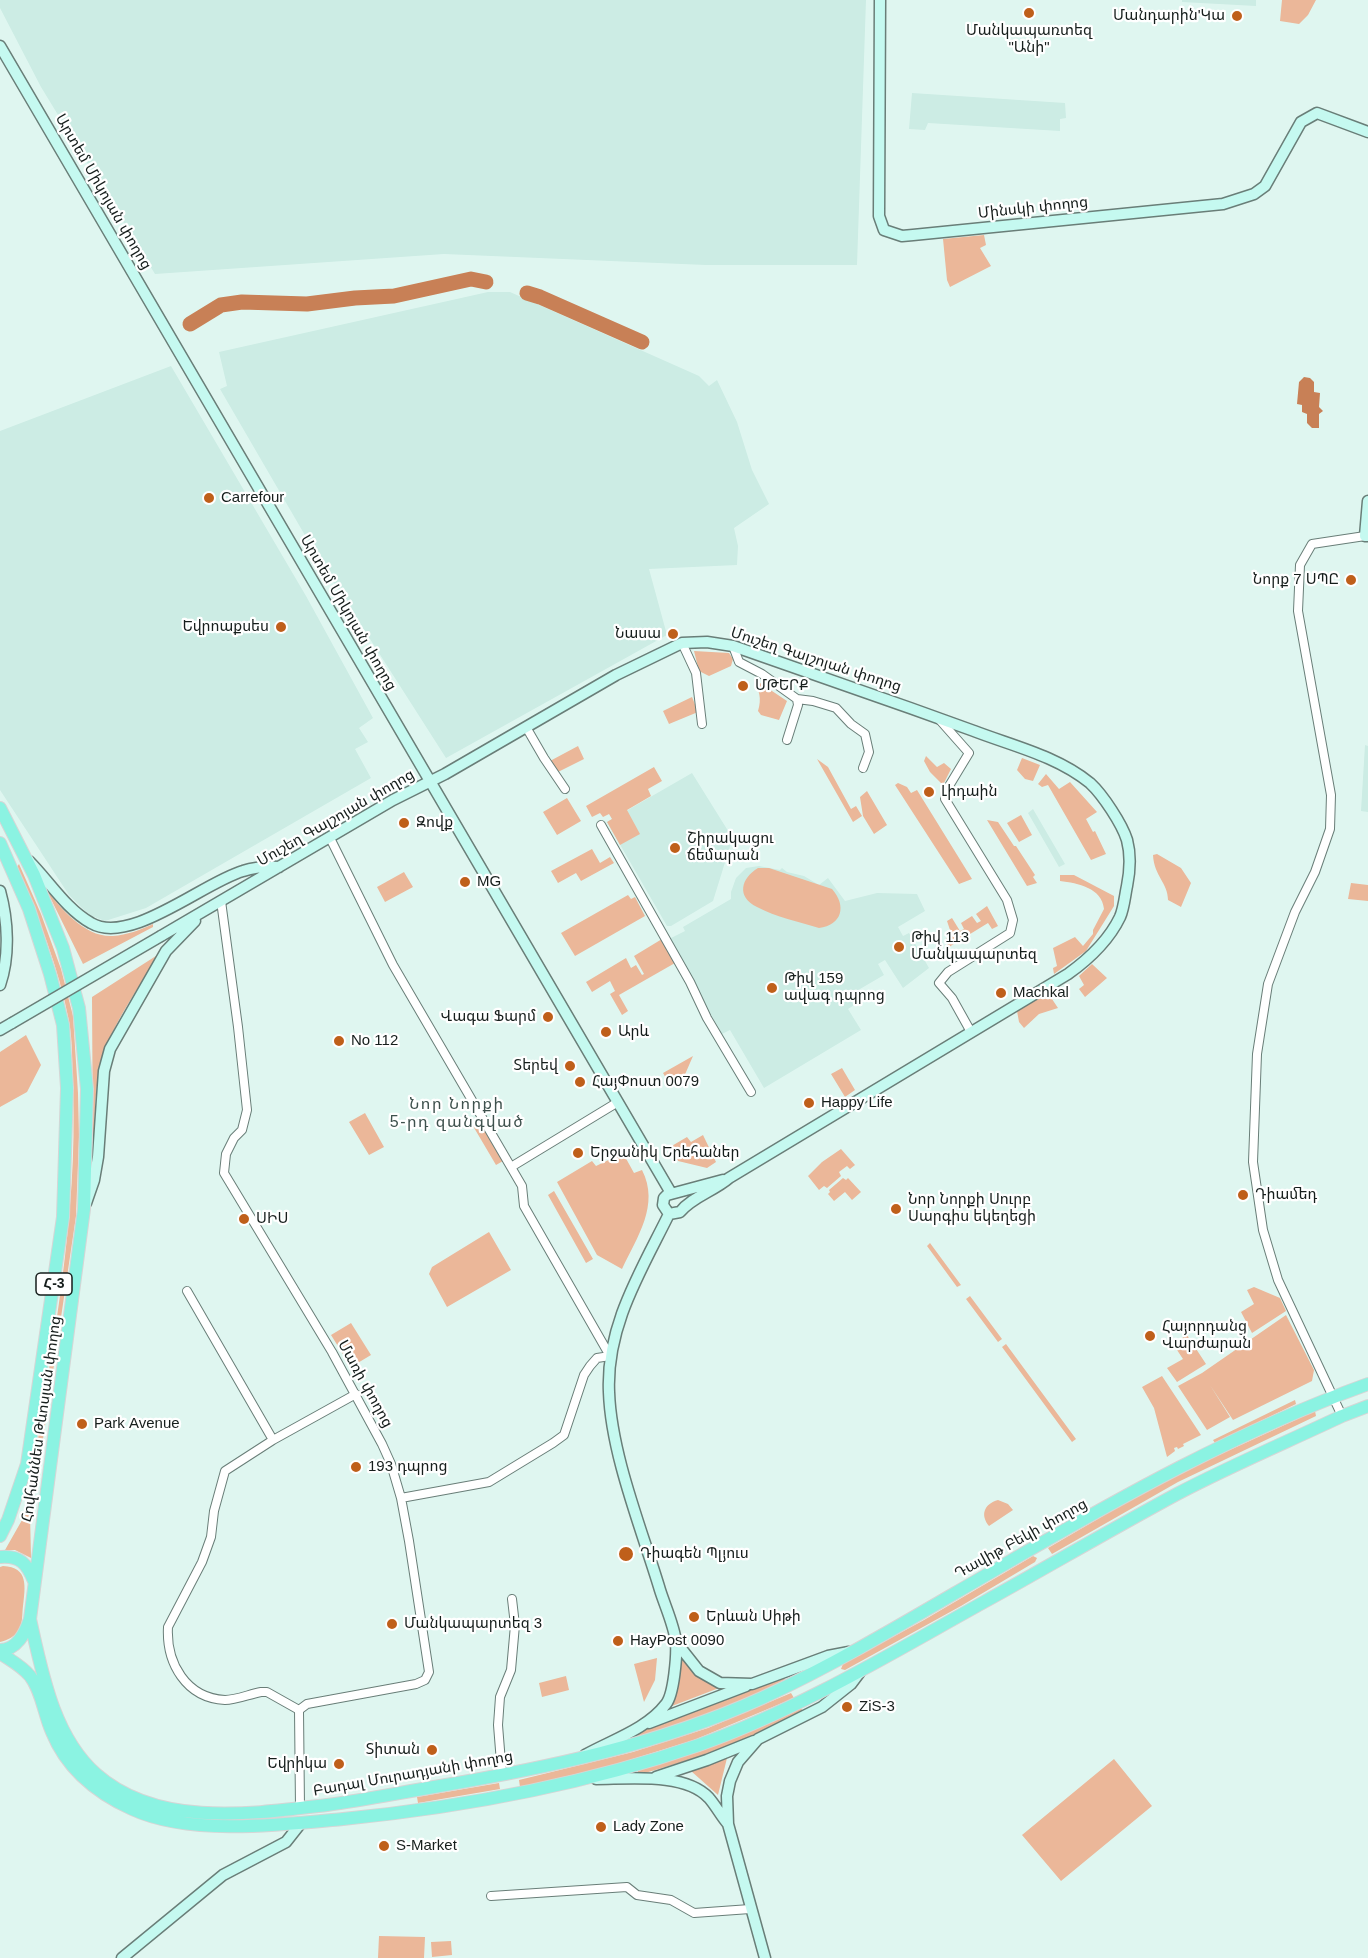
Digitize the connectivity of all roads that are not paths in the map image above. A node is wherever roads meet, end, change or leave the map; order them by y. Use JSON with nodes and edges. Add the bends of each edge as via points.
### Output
{"nodes":[{"id":1,"x":880,"y":0,"type":"edge"},
{"id":2,"x":0,"y":46,"type":"edge"},
{"id":3,"x":1368,"y":132,"type":"edge"},
{"id":4,"x":1368,"y":501,"type":"edge"},
{"id":5,"x":1366,"y":536,"type":"edge"},
{"id":6,"x":682,"y":643,"type":"junction"},
{"id":7,"x":733,"y":646,"type":"junction"},
{"id":8,"x":797,"y":699,"type":"junction"},
{"id":9,"x":938,"y":717,"type":"junction"},
{"id":10,"x":702,"y":724,"type":"dead end"},
{"id":11,"x":526,"y":727,"type":"junction"},
{"id":12,"x":787,"y":740,"type":"dead end"},
{"id":13,"x":863,"y":768,"type":"dead end"},
{"id":14,"x":431,"y":781,"type":"junction"},
{"id":15,"x":566,"y":789,"type":"dead end"},
{"id":16,"x":0,"y":808,"type":"edge"},
{"id":17,"x":600,"y":825,"type":"dead end"},
{"id":18,"x":330,"y":837,"type":"junction"},
{"id":19,"x":0,"y":843,"type":"edge"},
{"id":20,"x":25,"y":857,"type":"junction"},
{"id":21,"x":279,"y":867,"type":"junction"},
{"id":22,"x":0,"y":891,"type":"edge"},
{"id":23,"x":221,"y":902,"type":"junction"},
{"id":24,"x":204,"y":912,"type":"junction"},
{"id":25,"x":0,"y":985,"type":"edge"},
{"id":26,"x":0,"y":1030,"type":"edge"},
{"id":27,"x":971,"y":1032,"type":"junction"},
{"id":28,"x":752,"y":1092,"type":"dead end"},
{"id":29,"x":618,"y":1102,"type":"junction"},
{"id":30,"x":511,"y":1167,"type":"junction"},
{"id":31,"x":729,"y":1178,"type":"junction"},
{"id":32,"x":674,"y":1193,"type":"junction"},
{"id":33,"x":684,"y":1207,"type":"junction"},
{"id":34,"x":84,"y":1209,"type":"junction"},
{"id":35,"x":669,"y":1214,"type":"junction"},
{"id":36,"x":187,"y":1291,"type":"dead end"},
{"id":37,"x":610,"y":1356,"type":"junction"},
{"id":38,"x":1368,"y":1384,"type":"edge"},
{"id":39,"x":356,"y":1394,"type":"junction"},
{"id":40,"x":1333,"y":1397,"type":"junction"},
{"id":41,"x":1368,"y":1406,"type":"edge"},
{"id":42,"x":1342,"y":1416,"type":"junction"},
{"id":43,"x":273,"y":1440,"type":"junction"},
{"id":44,"x":401,"y":1498,"type":"junction"},
{"id":45,"x":0,"y":1536,"type":"edge"},
{"id":46,"x":1035,"y":1547,"type":"junction"},
{"id":47,"x":0,"y":1557,"type":"edge"},
{"id":48,"x":1048,"y":1567,"type":"junction"},
{"id":49,"x":34,"y":1582,"type":"junction"},
{"id":50,"x":512,"y":1599,"type":"dead end"},
{"id":51,"x":30,"y":1619,"type":"junction"},
{"id":52,"x":676,"y":1642,"type":"junction"},
{"id":53,"x":0,"y":1651,"type":"edge"},
{"id":54,"x":852,"y":1651,"type":"junction"},
{"id":55,"x":831,"y":1662,"type":"junction"},
{"id":56,"x":862,"y":1670,"type":"junction"},
{"id":57,"x":841,"y":1681,"type":"junction"},
{"id":58,"x":752,"y":1684,"type":"junction"},
{"id":59,"x":299,"y":1710,"type":"junction"},
{"id":60,"x":693,"y":1726,"type":"joint"},
{"id":61,"x":638,"y":1727,"type":"junction"},
{"id":62,"x":758,"y":1739,"type":"junction"},
{"id":63,"x":582,"y":1756,"type":"junction"},
{"id":64,"x":502,"y":1775,"type":"junction"},
{"id":65,"x":590,"y":1779,"type":"junction"},
{"id":66,"x":653,"y":1779,"type":"junction"},
{"id":67,"x":412,"y":1791,"type":"junction"},
{"id":68,"x":507,"y":1797,"type":"junction"},
{"id":69,"x":300,"y":1808,"type":"junction"},
{"id":70,"x":415,"y":1812,"type":"junction"},
{"id":71,"x":301,"y":1823,"type":"junction"},
{"id":72,"x":728,"y":1824,"type":"junction"},
{"id":73,"x":491,"y":1896,"type":"dead end"},
{"id":74,"x":750,"y":1909,"type":"junction"},
{"id":75,"x":122,"y":1958,"type":"edge"},
{"id":76,"x":765,"y":1958,"type":"edge"}],
"edges":[{"from":1,"to":3,"type":"main road","name":"Մինսկի փողոց","via":[[879,216],[884,230],[894,234],[1223,204],[1254,194],[1265,186],[1301,122],[1317,113]]},
{"from":2,"to":14,"type":"main road","name":"Արտեմ Միկոյան փողոց"},
{"from":4,"to":5,"type":"main road"},
{"from":5,"to":40,"type":"street","via":[[1312,544],[1300,565],[1298,611],[1331,795],[1330,829],[1268,984],[1257,1054],[1254,1127],[1253,1162],[1268,1248],[1278,1280]]},
{"from":6,"to":7,"type":"main road","name":"Մուշեղ Գալշոյան փողոց"},
{"from":6,"to":10,"type":"street","via":[[696,673]]},
{"from":6,"to":11,"type":"main road","name":"Մուշեղ Գալշոյան փողոց","via":[[616,675]]},
{"from":7,"to":8,"type":"street","via":[[739,662]]},
{"from":7,"to":9,"type":"main road","name":"Մուշեղ Գալշոյան փողոց"},
{"from":8,"to":12,"type":"street"},
{"from":8,"to":13,"type":"street","via":[[836,708],[865,734],[869,752]]},
{"from":9,"to":27,"type":"street","via":[[969,753],[946,791],[945,800],[1007,900],[1013,920],[1010,933],[948,972],[939,983]]},
{"from":9,"to":27,"type":"main road","name":"Մուշեղ Գալշոյան փողոց","via":[[1077,773],[1113,814],[1127,840],[1129,858],[1120,916],[1101,945],[1068,974]]},
{"from":11,"to":14,"type":"main road","name":"Մուշեղ Գալշոյան փողոց"},
{"from":11,"to":15,"type":"street"},
{"from":14,"to":18,"type":"main road","name":"Մուշեղ Գալշոյան փողոց"},
{"from":14,"to":29,"type":"main road","name":"Արտեմ Միկոյան փողոց"},
{"from":16,"to":20,"type":"main road","name":"Հովհաննես Թևոսյան փողոց","number":"Հ-3"},
{"from":17,"to":28,"type":"street"},
{"from":18,"to":21,"type":"main road","name":"Մուշեղ Գալշոյան փողոց"},
{"from":18,"to":30,"type":"street","via":[[393,965]]},
{"from":19,"to":45,"type":"main road","name":"Հովհաննես Թևոսյան փողոց","number":"Հ-3","via":[[29,909],[50,974],[63,1025],[67,1088],[63,1217],[31,1440],[27,1464]]},
{"from":20,"to":21,"type":"main road","via":[[75,912],[106,928],[136,924],[240,871]]},
{"from":20,"to":34,"type":"main road","name":"Հովհաննես Թևոսյան փողոց","number":"Հ-3","via":[[63,948],[79,1008],[87,1089]]},
{"from":21,"to":23,"type":"main road","name":"Մուշեղ Գալշոյան փողոց"},
{"from":22,"to":25,"type":"main road","via":[[6,915]]},
{"from":23,"to":24,"type":"main road","name":"Մուշեղ Գալշոյան փողոց"},
{"from":23,"to":39,"type":"street","name":"Մառի փողոց","via":[[247,1110],[242,1130],[226,1154],[224,1173]]},
{"from":24,"to":26,"type":"main road","name":"Մուշեղ Գալշոյան փողոց","bridge":true},
{"from":24,"to":34,"type":"main road","via":[[166,951],[110,1049],[104,1071],[98,1157]]},
{"from":27,"to":31,"type":"main road","name":"Մուշեղ Գալշոյան փողոց"},
{"from":29,"to":30,"type":"street"},
{"from":29,"to":32,"type":"main road","name":"Արտեմ Միկոյան փողոց"},
{"from":30,"to":37,"type":"street","via":[[522,1186],[524,1206]]},
{"from":31,"to":32,"type":"main road","name":"Մուշեղ Գալշոյան փողոց"},
{"from":31,"to":33,"type":"main road","name":"Մուշեղ Գալշոյան փողոց"},
{"from":32,"to":33,"type":"main road","via":[[684,1200]]},
{"from":32,"to":35,"type":"main road","via":[[663,1202]]},
{"from":33,"to":35,"type":"main road"},
{"from":34,"to":49,"type":"main road","name":"Հովհաննես Թևոսյան փողոց","number":"Հ-3"},
{"from":35,"to":37,"type":"main road","via":[[636,1278]]},
{"from":36,"to":43,"type":"street"},
{"from":37,"to":44,"type":"street","via":[[597,1358],[584,1375],[564,1435],[553,1443],[489,1482]]},
{"from":37,"to":52,"type":"main road","via":[[609,1392],[622,1467]]},
{"from":38,"to":40,"type":"main road","name":"Դավիթ Բեկի փողոց"},
{"from":39,"to":43,"type":"street"},
{"from":39,"to":44,"type":"street","name":"Մառի փողոց","via":[[382,1444]]},
{"from":40,"to":42,"type":"street"},
{"from":40,"to":46,"type":"main road","name":"Դավիթ Բեկի փողոց","via":[[1170,1473]]},
{"from":41,"to":42,"type":"main road"},
{"from":42,"to":48,"type":"main road","via":[[1180,1492]]},
{"from":43,"to":59,"type":"street","via":[[225,1472],[211,1537],[168,1627],[168,1638],[183,1680],[193,1690],[226,1700],[267,1692]]},
{"from":44,"to":59,"type":"street","name":"Մառի փողոց","via":[[429,1672],[425,1680],[416,1684],[307,1704]]},
{"from":46,"to":48,"type":"main road","via":[[1047,1555]]},
{"from":46,"to":54,"type":"main road","name":"Դավիթ Բեկի փողոց"},
{"from":47,"to":49,"type":"main road","via":[[19,1559],[28,1567]]},
{"from":48,"to":56,"type":"main road"},
{"from":49,"to":51,"type":"main road","name":"Հովհաննես Թևոսյան փողոց"},
{"from":50,"to":64,"type":"street","via":[[515,1625],[511,1670],[500,1697],[498,1725]]},
{"from":51,"to":53,"type":"main road","via":[[23,1637]]},
{"from":51,"to":69,"type":"main road","name":"Բադալ Մուրադյանի փողոց","via":[[48,1691],[63,1730],[78,1754],[115,1789],[179,1811]]},
{"from":52,"to":58,"type":"main road","via":[[699,1671],[720,1683]]},
{"from":52,"to":61,"type":"main road","via":[[673,1688],[667,1703]]},
{"from":53,"to":71,"type":"main road","name":"Բադալ Մուրադյանի փողոց","via":[[33,1679],[52,1734],[76,1771],[113,1800],[151,1817],[176,1822],[216,1826]]},
{"from":54,"to":55,"type":"main road","name":"Դավիթ Բեկի փողոց"},
{"from":54,"to":58,"type":"main road"},
{"from":55,"to":57,"type":"main road","via":[[829,1675]]},
{"from":55,"to":60,"type":"main road","name":"Դավիթ Բեկի փողոց","via":[[763,1697]]},
{"from":56,"to":57,"type":"main road"},
{"from":56,"to":62,"type":"main road","via":[[822,1707]]},
{"from":57,"to":65,"type":"main road","name":"Բադալ Մուրադյանի փողոց","via":[[700,1744]]},
{"from":58,"to":61,"type":"main road"},
{"from":59,"to":69,"type":"street"},
{"from":60,"to":63,"type":"main road","name":"Բադալ Մուրադյանի փողոց"},
{"from":61,"to":63,"type":"main road"},
{"from":62,"to":66,"type":"main road"},
{"from":62,"to":72,"type":"main road","via":[[738,1762],[730,1781],[726,1796]]},
{"from":63,"to":64,"type":"main road","name":"Բադալ Մուրադյանի փողոց"},
{"from":64,"to":67,"type":"main road","name":"Բադալ Մուրադյանի փողոց"},
{"from":64,"to":68,"type":"main road","via":[[511,1785]]},
{"from":65,"to":66,"type":"main road"},
{"from":65,"to":68,"type":"main road","name":"Բադալ Մուրադյանի փողոց"},
{"from":66,"to":72,"type":"main road","via":[[695,1788],[709,1798]]},
{"from":67,"to":69,"type":"main road","name":"Բադալ Մուրադյանի փողոց"},
{"from":67,"to":70,"type":"main road","via":[[407,1802]]},
{"from":68,"to":70,"type":"main road","name":"Բադալ Մուրադյանի փողոց"},
{"from":70,"to":71,"type":"main road","name":"Բադալ Մուրադյանի փողոց"},
{"from":71,"to":75,"type":"main road","via":[[286,1842],[223,1875]]},
{"from":72,"to":74,"type":"main road"},
{"from":73,"to":74,"type":"street","via":[[627,1887],[637,1895],[671,1900],[694,1913]]},
{"from":74,"to":76,"type":"main road"}]}
